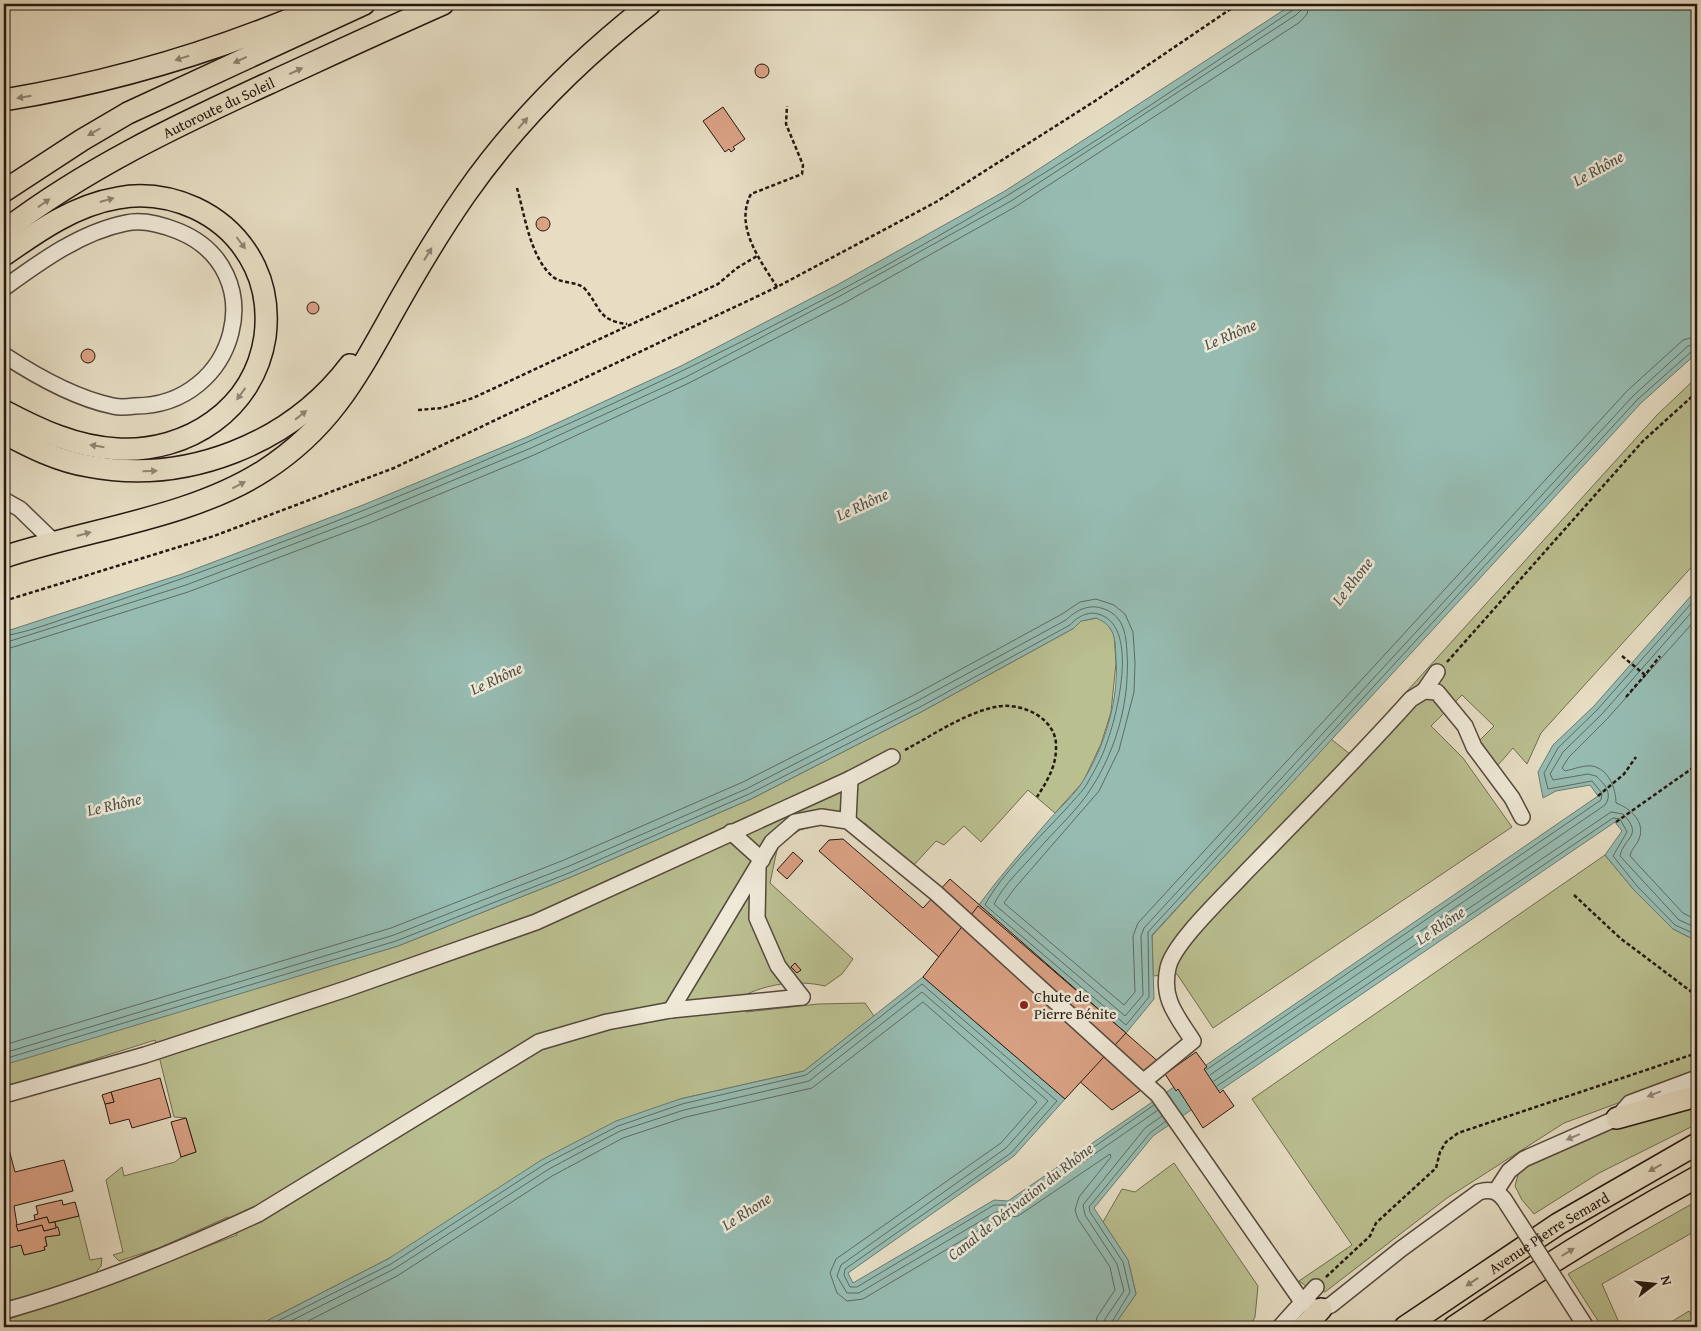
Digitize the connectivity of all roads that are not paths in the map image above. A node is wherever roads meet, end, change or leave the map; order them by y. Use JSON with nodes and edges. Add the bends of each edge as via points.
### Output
{"nodes":[{"id":1,"x":326,"y":4,"type":"edge"},
{"id":2,"x":364,"y":4,"type":"edge"},
{"id":3,"x":443,"y":4,"type":"edge"},
{"id":4,"x":650,"y":4,"type":"edge"},
{"id":5,"x":4,"y":100,"type":"edge"},
{"id":6,"x":4,"y":191,"type":"edge"},
{"id":7,"x":4,"y":231,"type":"edge"},
{"id":8,"x":4,"y":255,"type":"edge"},
{"id":9,"x":4,"y":288,"type":"edge"},
{"id":10,"x":402,"y":296,"type":"junction"},
{"id":11,"x":4,"y":355,"type":"edge"},
{"id":12,"x":4,"y":411,"type":"edge"},
{"id":13,"x":4,"y":433,"type":"edge"},
{"id":14,"x":4,"y":500,"type":"edge"},
{"id":15,"x":54,"y":542,"type":"junction"},
{"id":16,"x":4,"y":557,"type":"edge"},
{"id":17,"x":1437,"y":672,"type":"road end"},
{"id":18,"x":1424,"y":690,"type":"junction"},
{"id":19,"x":892,"y":757,"type":"road end"},
{"id":20,"x":850,"y":779,"type":"junction"},
{"id":21,"x":791,"y":806,"type":"junction"},
{"id":22,"x":1522,"y":816,"type":"dead end"},
{"id":23,"x":848,"y":821,"type":"junction"},
{"id":24,"x":795,"y":822,"type":"junction"},
{"id":25,"x":731,"y":832,"type":"junction"},
{"id":26,"x":760,"y":864,"type":"junction"},
{"id":27,"x":671,"y":1010,"type":"junction"},
{"id":28,"x":1697,"y":1078,"type":"edge"},
{"id":29,"x":1144,"y":1080,"type":"junction"},
{"id":30,"x":4,"y":1095,"type":"edge"},
{"id":31,"x":1697,"y":1096,"type":"edge"},
{"id":32,"x":1617,"y":1118,"type":"junction"},
{"id":33,"x":1697,"y":1144,"type":"edge"},
{"id":34,"x":1697,"y":1177,"type":"edge"},
{"id":35,"x":1496,"y":1191,"type":"junction"},
{"id":36,"x":1316,"y":1287,"type":"road end"},
{"id":37,"x":1312,"y":1306,"type":"junction"},
{"id":38,"x":4,"y":1312,"type":"edge"},
{"id":39,"x":1280,"y":1327,"type":"edge"},
{"id":40,"x":1304,"y":1327,"type":"edge"},
{"id":41,"x":1405,"y":1327,"type":"edge"},
{"id":42,"x":1454,"y":1327,"type":"edge"},
{"id":43,"x":1586,"y":1327,"type":"edge"}],
"edges":[{"from":1,"to":5,"type":"highway","one_way":true,"via":[[178,59]]},
{"from":2,"to":6,"type":"highway","one_way":true,"via":[[128,113]]},
{"from":7,"to":3,"type":"highway","name":"Autoroute du Soleil","one_way":true,"via":[[91,172],[132,149]]},
{"from":10,"to":4,"type":"highway","one_way":true,"via":[[494,156],[565,79]]},
{"from":8,"to":12,"type":"highway","one_way":true,"via":[[59,220],[104,201],[145,195],[174,200],[210,216],[236,237],[259,275],[266,313],[261,357],[249,383],[232,406],[212,424],[190,436],[147,448],[103,448],[56,436]]},
{"from":9,"to":11,"type":"street","via":[[58,251],[92,234],[128,222],[160,224],[193,237],[216,258],[230,284],[235,312],[229,343],[213,370],[192,391],[167,403],[114,407],[59,386]]},
{"from":13,"to":10,"type":"highway","one_way":true,"via":[[70,462],[121,471],[158,471],[224,456],[284,427],[316,403],[347,369]]},
{"from":15,"to":10,"type":"highway","one_way":true,"via":[[189,505],[224,492],[265,470],[307,437],[341,399],[357,378]]},
{"from":14,"to":15,"type":"street","via":[[20,509]]},
{"from":15,"to":16,"type":"highway"},
{"from":17,"to":18,"type":"street"},
{"from":18,"to":22,"type":"street","via":[[1437,692],[1465,726],[1474,747]]},
{"from":18,"to":29,"type":"street","via":[[1411,699],[1180,945],[1168,966],[1165,987],[1171,1007],[1193,1041]]},
{"from":19,"to":20,"type":"street"},
{"from":20,"to":21,"type":"street"},
{"from":20,"to":23,"type":"street"},
{"from":21,"to":24,"type":"street"},
{"from":21,"to":25,"type":"street"},
{"from":23,"to":24,"type":"street","via":[[820,817]]},
{"from":23,"to":29,"type":"street","via":[[936,893]]},
{"from":24,"to":26,"type":"street","via":[[772,842]]},
{"from":25,"to":26,"type":"street"},
{"from":25,"to":30,"type":"street","via":[[536,922],[146,1056]]},
{"from":26,"to":27,"type":"street"},
{"from":26,"to":27,"type":"street","via":[[757,918],[778,966],[802,997]]},
{"from":27,"to":38,"type":"street","via":[[607,1022],[539,1042],[258,1214],[118,1273]]},
{"from":28,"to":32,"type":"street","one_way":true,"via":[[1630,1103]]},
{"from":29,"to":37,"type":"street"},
{"from":31,"to":32,"type":"highway"},
{"from":32,"to":35,"type":"street","one_way":true,"via":[[1524,1159],[1509,1171]]},
{"from":33,"to":41,"type":"highway","name":"Avenue Pierre Semard","one_way":true,"via":[[1558,1224]]},
{"from":42,"to":34,"type":"highway","name":"Avenue Pierre Semard","one_way":true,"via":[[1530,1275]]},
{"from":35,"to":37,"type":"street","via":[[1478,1192],[1331,1305]]},
{"from":35,"to":43,"type":"street","bridge":true,"via":[[1508,1204]]},
{"from":36,"to":37,"type":"street"},
{"from":37,"to":39,"type":"street"},
{"from":37,"to":40,"type":"highway"}]}
